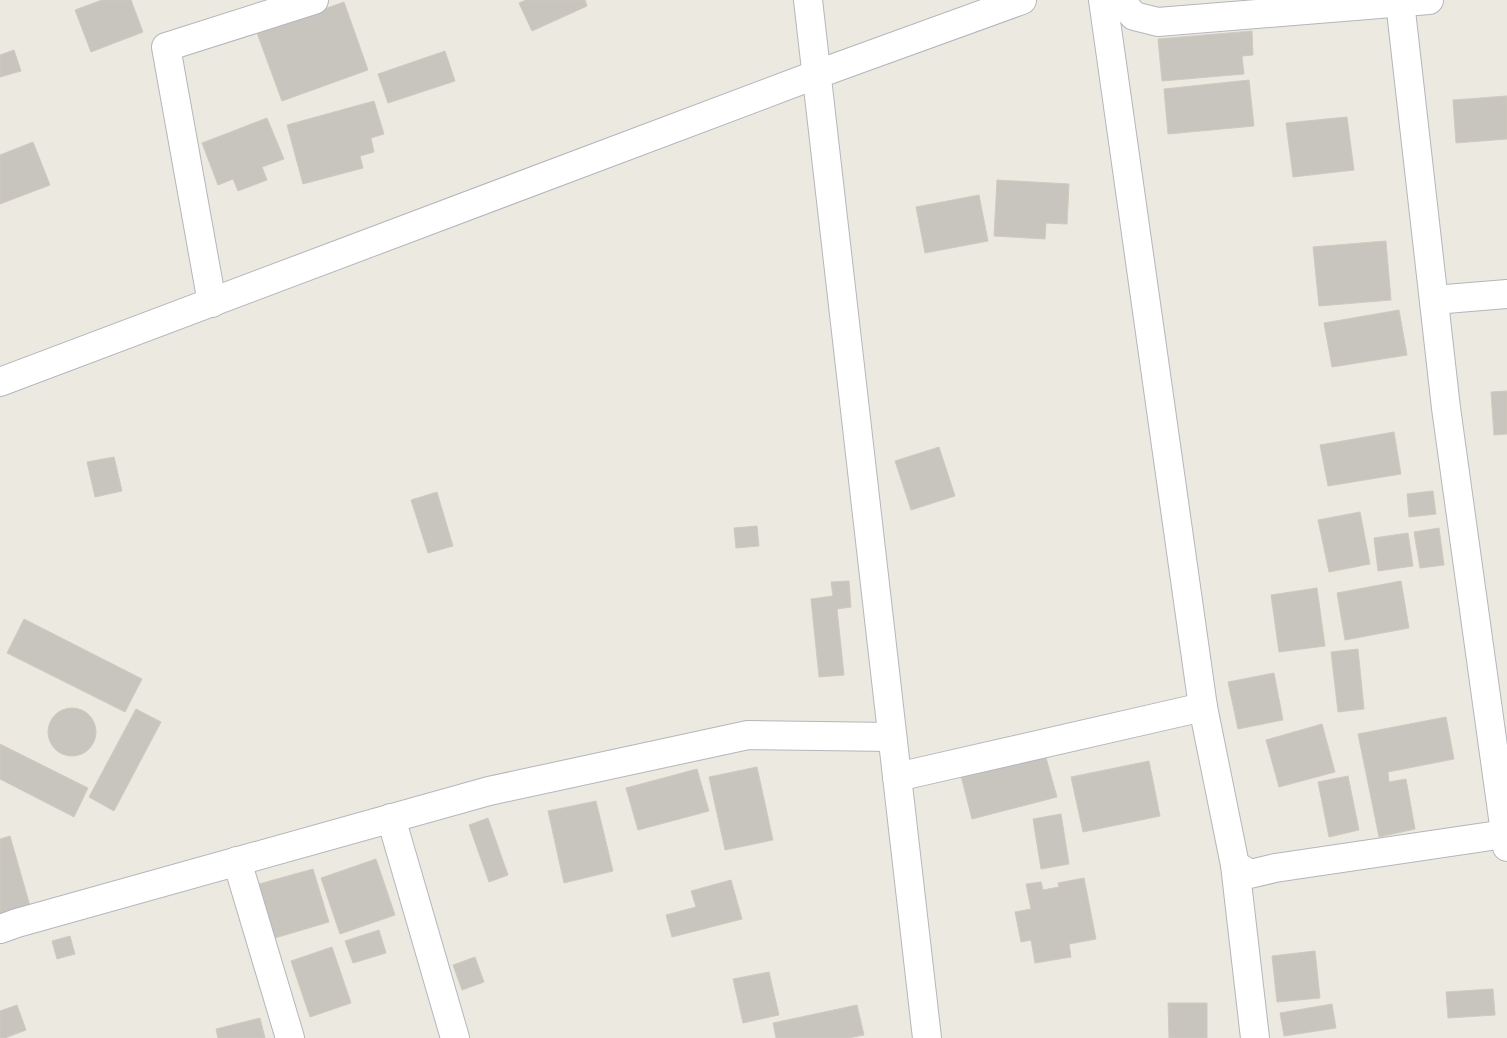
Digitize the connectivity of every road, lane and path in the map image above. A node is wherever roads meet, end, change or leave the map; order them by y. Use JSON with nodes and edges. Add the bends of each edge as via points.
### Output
{"nodes":[{"id":1,"x":314,"y":0,"type":"edge"},
{"id":2,"x":808,"y":0,"type":"edge"},
{"id":3,"x":1022,"y":0,"type":"edge"},
{"id":4,"x":1103,"y":0,"type":"edge"},
{"id":5,"x":1120,"y":0,"type":"edge"},
{"id":6,"x":1429,"y":0,"type":"edge"},
{"id":7,"x":1400,"y":2,"type":"junction"},
{"id":8,"x":816,"y":75,"type":"junction"},
{"id":9,"x":1507,"y":294,"type":"edge"},
{"id":10,"x":1434,"y":300,"type":"junction"},
{"id":11,"x":212,"y":303,"type":"junction"},
{"id":12,"x":0,"y":382,"type":"edge"},
{"id":13,"x":1203,"y":707,"type":"junction"},
{"id":14,"x":892,"y":737,"type":"junction"},
{"id":15,"x":897,"y":777,"type":"junction"},
{"id":16,"x":391,"y":818,"type":"junction"},
{"id":17,"x":1506,"y":841,"type":"edge"},
{"id":18,"x":237,"y":862,"type":"junction"},
{"id":19,"x":1235,"y":865,"type":"junction"},
{"id":20,"x":0,"y":929,"type":"edge"},
{"id":21,"x":290,"y":1038,"type":"edge"},
{"id":22,"x":455,"y":1038,"type":"edge"},
{"id":23,"x":927,"y":1038,"type":"edge"},
{"id":24,"x":1255,"y":1038,"type":"edge"}],
"edges":[{"from":1,"to":11,"type":"street","via":[[166,47]]},
{"from":2,"to":8,"type":"street"},
{"from":3,"to":8,"type":"street"},
{"from":4,"to":13,"type":"street"},
{"from":5,"to":7,"type":"street","via":[[1134,16],[1158,22]]},
{"from":6,"to":7,"type":"street"},
{"from":7,"to":10,"type":"street"},
{"from":8,"to":11,"type":"street"},
{"from":8,"to":14,"type":"street"},
{"from":9,"to":10,"type":"street"},
{"from":10,"to":17,"type":"street"},
{"from":11,"to":12,"type":"street"},
{"from":13,"to":15,"type":"street"},
{"from":13,"to":19,"type":"street"},
{"from":14,"to":15,"type":"street"},
{"from":14,"to":16,"type":"street","via":[[748,735],[489,790]]},
{"from":15,"to":23,"type":"street"},
{"from":16,"to":18,"type":"street"},
{"from":16,"to":22,"type":"street"},
{"from":17,"to":19,"type":"street","via":[[1284,866],[1250,874]]},
{"from":18,"to":20,"type":"street"},
{"from":18,"to":21,"type":"street"},
{"from":19,"to":24,"type":"street"}]}
